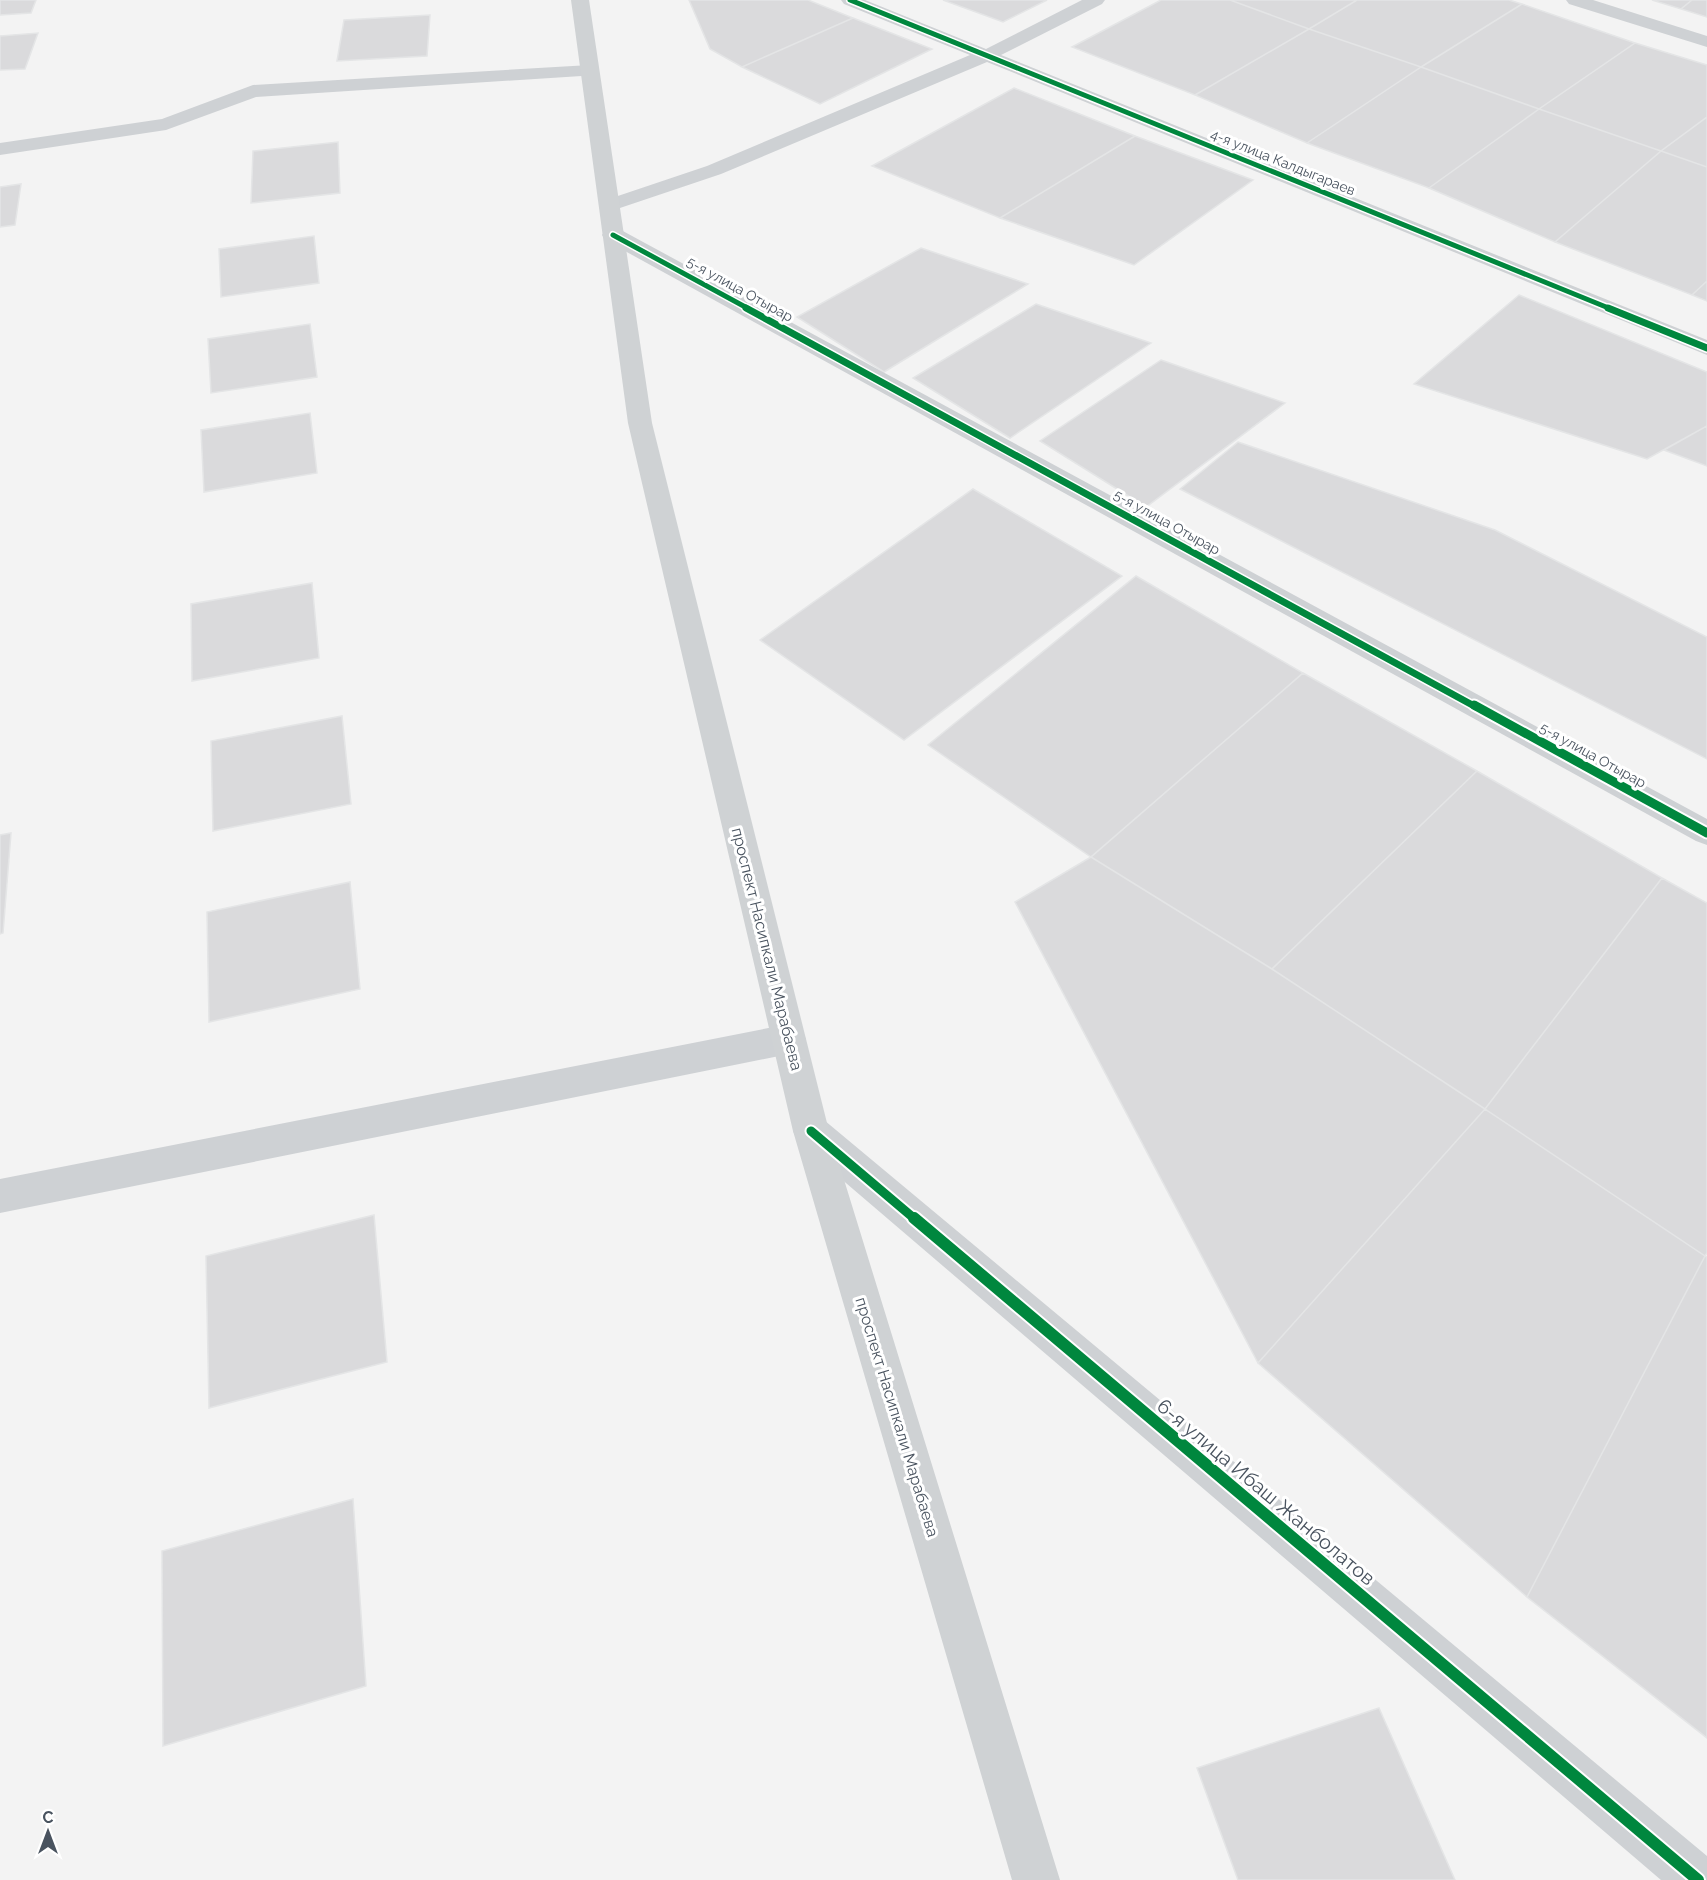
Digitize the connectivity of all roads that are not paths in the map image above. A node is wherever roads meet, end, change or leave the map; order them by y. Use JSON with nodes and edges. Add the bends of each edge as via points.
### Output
{"nodes":[{"id":1,"x":580,"y":0,"type":"edge"},
{"id":2,"x":850,"y":0,"type":"edge"},
{"id":3,"x":1096,"y":0,"type":"edge"},
{"id":4,"x":1575,"y":0,"type":"edge"},
{"id":5,"x":1707,"y":42,"type":"edge"},
{"id":6,"x":985,"y":56,"type":"junction"},
{"id":7,"x":590,"y":71,"type":"junction"},
{"id":8,"x":0,"y":150,"type":"edge"},
{"id":9,"x":612,"y":220,"type":"junction"},
{"id":10,"x":1707,"y":348,"type":"edge"},
{"id":11,"x":1707,"y":833,"type":"edge"},
{"id":12,"x":789,"y":1039,"type":"junction"},
{"id":13,"x":812,"y":1131,"type":"junction"},
{"id":14,"x":0,"y":1196,"type":"edge"},
{"id":15,"x":1036,"y":1880,"type":"edge"},
{"id":16,"x":1698,"y":1880,"type":"edge"}],
"edges":[{"from":1,"to":7,"type":"main road","name":"проспект Насипкали Марабаева"},
{"from":2,"to":6,"type":"street","name":"4-я улица Калдыгараев"},
{"from":3,"to":6,"type":"street"},
{"from":4,"to":5,"type":"street"},
{"from":6,"to":9,"type":"street","via":[[714,170]]},
{"from":6,"to":10,"type":"street","name":"4-я улица Калдыгараев"},
{"from":7,"to":8,"type":"street","via":[[253,91],[166,124]]},
{"from":7,"to":9,"type":"main road","name":"проспект Насипкали Марабаева"},
{"from":9,"to":11,"type":"street","name":"5-я улица Отырар"},
{"from":9,"to":12,"type":"main road","name":"проспект Насипкали Марабаева","via":[[640,423]]},
{"from":12,"to":13,"type":"main road","name":"проспект Насипкали Марабаева"},
{"from":12,"to":14,"type":"street"},
{"from":13,"to":15,"type":"main road","name":"проспект Насипкали Марабаева"},
{"from":13,"to":16,"type":"street","name":"6-я улица Ибаш Жанболатов"}]}
